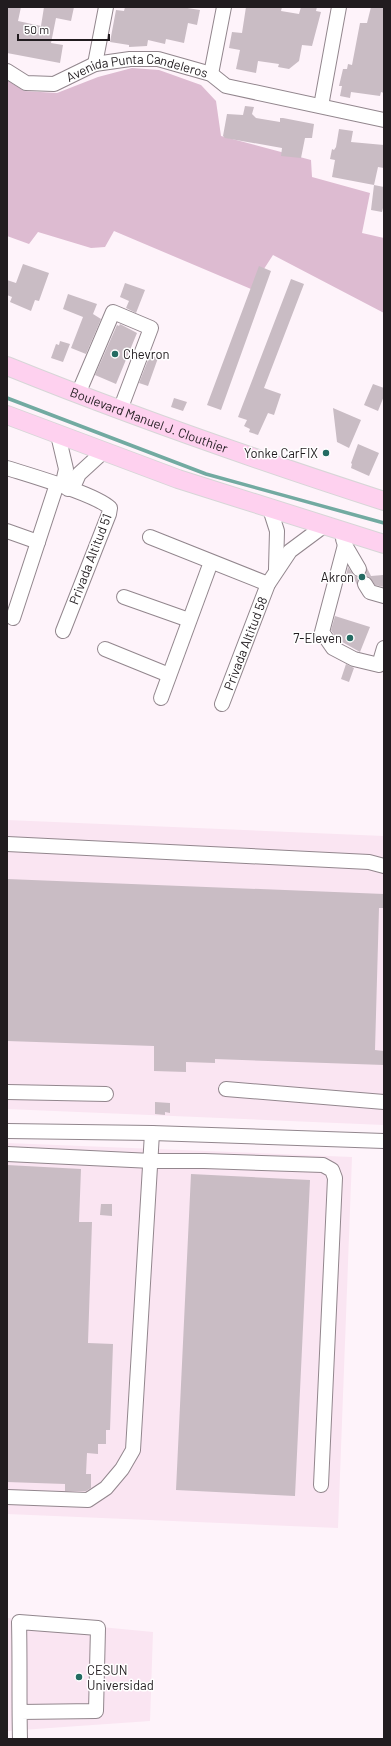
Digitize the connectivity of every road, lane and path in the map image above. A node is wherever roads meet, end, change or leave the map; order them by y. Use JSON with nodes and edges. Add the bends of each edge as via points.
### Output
{"nodes":[{"id":1,"x":106,"y":7,"type":"edge"},
{"id":2,"x":224,"y":7,"type":"edge"},
{"id":3,"x":340,"y":7,"type":"edge"},
{"id":4,"x":95,"y":64,"type":"junction"},
{"id":5,"x":7,"y":71,"type":"edge"},
{"id":6,"x":211,"y":74,"type":"junction"},
{"id":7,"x":321,"y":106,"type":"junction"},
{"id":8,"x":384,"y":120,"type":"edge"},
{"id":9,"x":7,"y":366,"type":"edge"},
{"id":10,"x":78,"y":394,"type":"junction"},
{"id":11,"x":120,"y":410,"type":"junction"},
{"id":12,"x":7,"y":415,"type":"edge"},
{"id":13,"x":58,"y":435,"type":"junction"},
{"id":14,"x":103,"y":452,"type":"junction"},
{"id":15,"x":7,"y":468,"type":"edge"},
{"id":16,"x":62,"y":487,"type":"junction"},
{"id":17,"x":384,"y":501,"type":"edge"},
{"id":18,"x":270,"y":509,"type":"junction"},
{"id":19,"x":7,"y":531,"type":"edge"},
{"id":20,"x":337,"y":534,"type":"junction"},
{"id":21,"x":150,"y":537,"type":"dead end"},
{"id":22,"x":38,"y":542,"type":"junction"},
{"id":23,"x":384,"y":544,"type":"edge"},
{"id":24,"x":211,"y":562,"type":"junction"},
{"id":25,"x":359,"y":569,"type":"dead end"},
{"id":26,"x":276,"y":572,"type":"junction"},
{"id":27,"x":268,"y":584,"type":"junction"},
{"id":28,"x":365,"y":584,"type":"dead end"},
{"id":29,"x":13,"y":595,"type":"edge"},
{"id":30,"x":384,"y":596,"type":"edge"},
{"id":31,"x":124,"y":597,"type":"dead end"},
{"id":32,"x":13,"y":618,"type":"dead end"},
{"id":33,"x":189,"y":620,"type":"junction"},
{"id":34,"x":63,"y":630,"type":"dead end"},
{"id":35,"x":384,"y":648,"type":"edge"},
{"id":36,"x":105,"y":649,"type":"dead end"},
{"id":37,"x":169,"y":675,"type":"junction"},
{"id":38,"x":161,"y":698,"type":"dead end"},
{"id":39,"x":222,"y":704,"type":"dead end"},
{"id":40,"x":7,"y":844,"type":"edge"},
{"id":41,"x":384,"y":866,"type":"edge"},
{"id":42,"x":226,"y":1089,"type":"dead end"},
{"id":43,"x":7,"y":1092,"type":"edge"},
{"id":44,"x":106,"y":1094,"type":"dead end"},
{"id":45,"x":384,"y":1102,"type":"edge"},
{"id":46,"x":7,"y":1131,"type":"edge"},
{"id":47,"x":152,"y":1133,"type":"junction"},
{"id":48,"x":384,"y":1140,"type":"edge"},
{"id":49,"x":7,"y":1154,"type":"edge"},
{"id":50,"x":152,"y":1162,"type":"junction"},
{"id":51,"x":321,"y":1485,"type":"dead end"},
{"id":52,"x":7,"y":1497,"type":"edge"},
{"id":53,"x":20,"y":1712,"type":"junction"},
{"id":54,"x":20,"y":1739,"type":"edge"}],
"edges":[{"from":1,"to":4,"type":"street"},
{"from":2,"to":6,"type":"street"},
{"from":3,"to":7,"type":"street"},
{"from":4,"to":5,"type":"street","name":"Avenida Punta Candeleros","via":[[54,84],[26,83]]},
{"from":4,"to":6,"type":"street","name":"Avenida Punta Candeleros","via":[[130,59],[158,59]]},
{"from":6,"to":7,"type":"street","name":"Avenida Punta Candeleros","via":[[226,86]]},
{"from":7,"to":8,"type":"street","name":"Avenida Punta Candeleros"},
{"from":9,"to":10,"type":"main road","name":"Boulevard Manuel J. Clouthier"},
{"from":10,"to":11,"type":"main road","name":"Boulevard Manuel J. Clouthier"},
{"from":10,"to":11,"type":"street","via":[[113,312],[151,328]]},
{"from":11,"to":17,"type":"main road","name":"Boulevard Manuel J. Clouthier"},
{"from":12,"to":13,"type":"main road"},
{"from":13,"to":14,"type":"main road"},
{"from":13,"to":16,"type":"street","via":[[66,469]]},
{"from":14,"to":16,"type":"street","via":[[79,474],[75,483]]},
{"from":14,"to":18,"type":"main road"},
{"from":15,"to":16,"type":"street","name":"Privada Altitud 51"},
{"from":16,"to":22,"type":"street"},
{"from":16,"to":34,"type":"street","name":"Privada Altitud 51","via":[[110,508]]},
{"from":18,"to":20,"type":"main road"},
{"from":18,"to":26,"type":"street","name":"Privada Altitud 58","via":[[277,531]]},
{"from":19,"to":22,"type":"street"},
{"from":20,"to":23,"type":"main road"},
{"from":20,"to":25,"type":"street"},
{"from":20,"to":26,"type":"street","name":"Privada Altitud 58","via":[[290,551]]},
{"from":20,"to":35,"type":"street","via":[[322,632],[333,648],[354,659],[379,665]]},
{"from":21,"to":24,"type":"street","name":"Privada Altitud 58"},
{"from":22,"to":29,"type":"street"},
{"from":24,"to":27,"type":"street","name":"Privada Altitud 58"},
{"from":24,"to":33,"type":"street"},
{"from":26,"to":27,"type":"street","name":"Privada Altitud 58"},
{"from":27,"to":39,"type":"street","name":"Privada Altitud 58"},
{"from":28,"to":30,"type":"street","via":[[370,592]]},
{"from":29,"to":32,"type":"street"},
{"from":31,"to":33,"type":"street"},
{"from":33,"to":37,"type":"street"},
{"from":36,"to":37,"type":"street"},
{"from":37,"to":38,"type":"street"},
{"from":40,"to":41,"type":"street","via":[[369,862]]},
{"from":42,"to":45,"type":"street"},
{"from":43,"to":44,"type":"street"},
{"from":46,"to":47,"type":"street"},
{"from":47,"to":48,"type":"street"},
{"from":47,"to":50,"type":"street"},
{"from":49,"to":50,"type":"street"},
{"from":50,"to":51,"type":"street","via":[[323,1165],[332,1170],[335,1178]]},
{"from":50,"to":52,"type":"street","via":[[133,1450],[122,1470],[106,1488],[88,1500]]},
{"from":53,"to":53,"type":"street","via":[[19,1622],[98,1628],[96,1711]]},
{"from":53,"to":54,"type":"street"}]}
